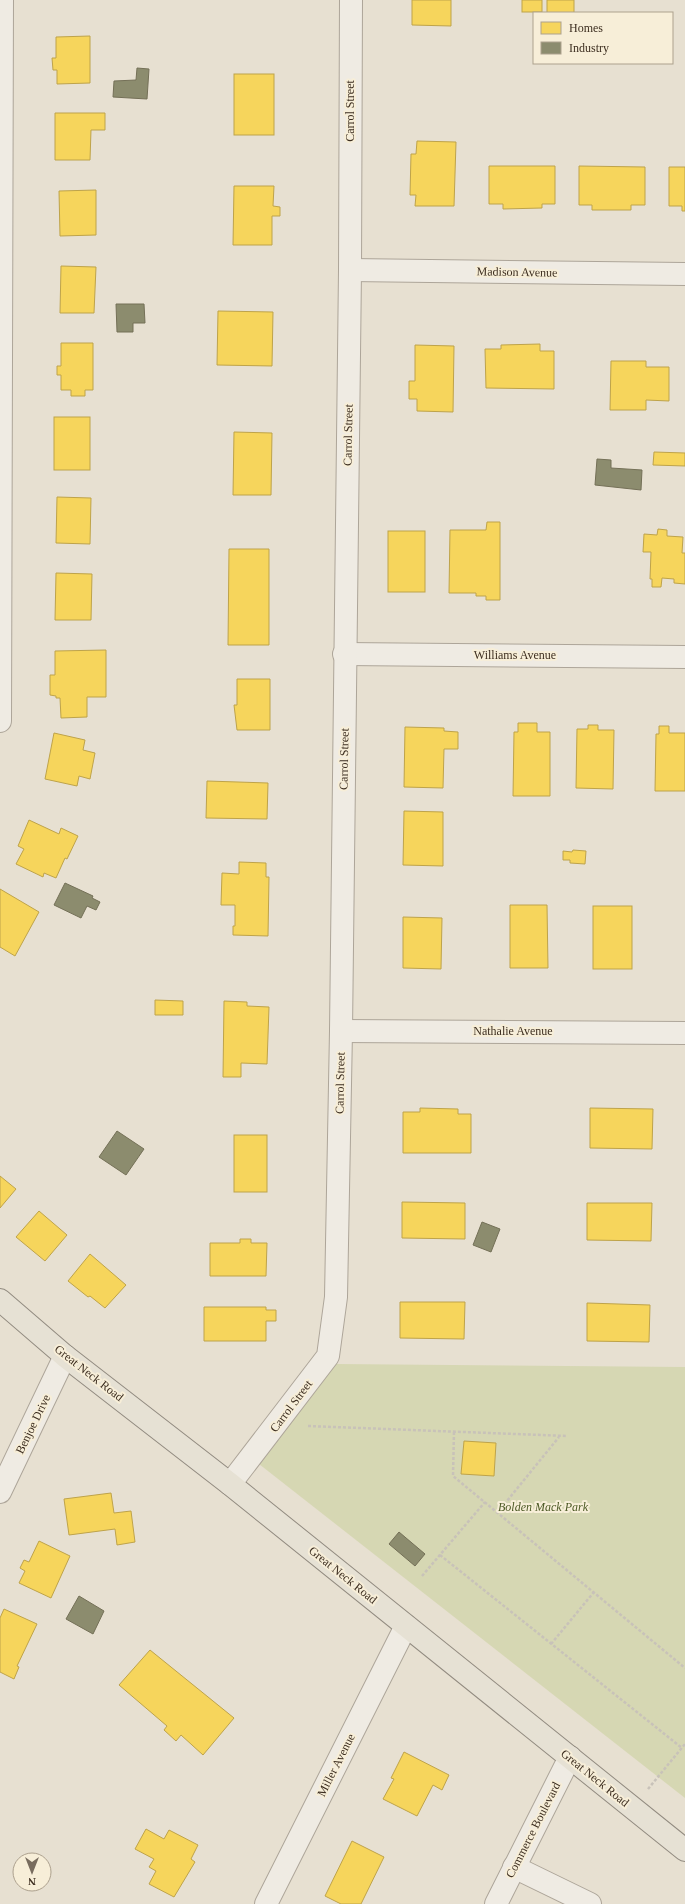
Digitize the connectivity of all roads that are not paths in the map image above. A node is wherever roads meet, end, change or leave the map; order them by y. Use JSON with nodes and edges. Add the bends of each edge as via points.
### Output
{"nodes":[{"id":1,"x":2,"y":0,"type":"edge"},
{"id":2,"x":351,"y":0,"type":"edge"},
{"id":3,"x":350,"y":270,"type":"junction"},
{"id":4,"x":685,"y":274,"type":"edge"},
{"id":5,"x":344,"y":654,"type":"junction"},
{"id":6,"x":685,"y":657,"type":"edge"},
{"id":7,"x":0,"y":721,"type":"edge"},
{"id":8,"x":341,"y":1031,"type":"junction"},
{"id":9,"x":685,"y":1033,"type":"edge"},
{"id":10,"x":0,"y":1300,"type":"edge"},
{"id":11,"x":66,"y":1356,"type":"junction"},
{"id":12,"x":230,"y":1484,"type":"junction"},
{"id":13,"x":0,"y":1492,"type":"edge"},
{"id":14,"x":406,"y":1626,"type":"junction"},
{"id":15,"x":570,"y":1757,"type":"junction"},
{"id":16,"x":685,"y":1850,"type":"edge"},
{"id":17,"x":514,"y":1867,"type":"junction"},
{"id":18,"x":266,"y":1904,"type":"edge"},
{"id":19,"x":496,"y":1904,"type":"edge"},
{"id":20,"x":590,"y":1904,"type":"edge"}],
"edges":[{"from":1,"to":7,"type":"street"},
{"from":2,"to":3,"type":"street","name":"Carrol Street"},
{"from":3,"to":4,"type":"street","name":"Madison Avenue"},
{"from":3,"to":5,"type":"street","name":"Carrol Street"},
{"from":5,"to":6,"type":"street","name":"Williams Avenue"},
{"from":5,"to":8,"type":"street","name":"Carrol Street"},
{"from":8,"to":9,"type":"street","name":"Nathalie Avenue"},
{"from":8,"to":12,"type":"street","name":"Carrol Street","via":[[336,1297],[328,1356]]},
{"from":10,"to":11,"type":"main road","name":"Great Neck Road"},
{"from":11,"to":12,"type":"main road","name":"Great Neck Road"},
{"from":11,"to":13,"type":"street","name":"Benjoe Drive"},
{"from":12,"to":14,"type":"main road","name":"Great Neck Road"},
{"from":14,"to":15,"type":"main road","name":"Great Neck Road"},
{"from":14,"to":18,"type":"street","name":"Miller Avenue"},
{"from":15,"to":16,"type":"main road","name":"Great Neck Road"},
{"from":15,"to":17,"type":"street","name":"Commerce Boulevard"},
{"from":17,"to":19,"type":"street","name":"Commerce Boulevard"},
{"from":17,"to":20,"type":"street"}]}
